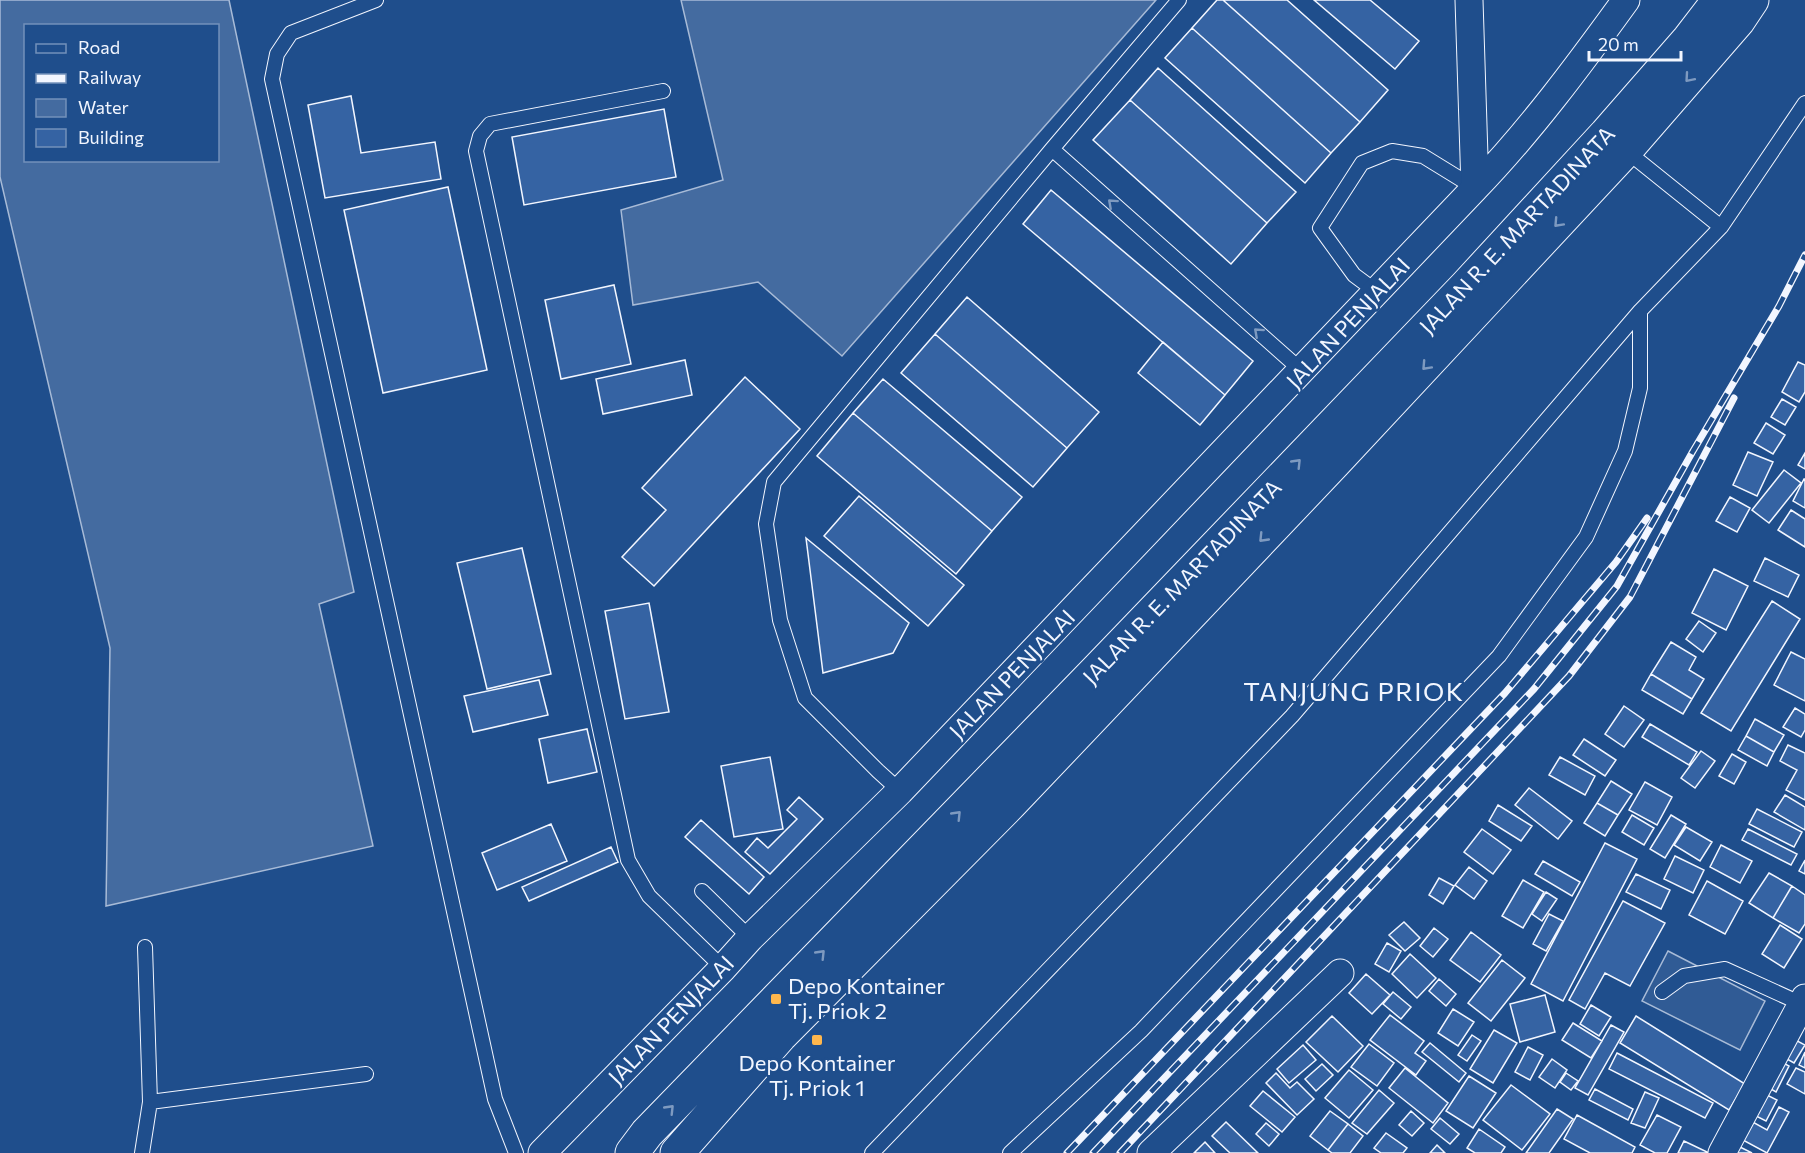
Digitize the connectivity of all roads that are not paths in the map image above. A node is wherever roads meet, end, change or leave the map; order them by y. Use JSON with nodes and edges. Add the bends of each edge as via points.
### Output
{"nodes":[{"id":1,"x":376,"y":0,"type":"edge"},
{"id":2,"x":1179,"y":0,"type":"edge"},
{"id":3,"x":1469,"y":0,"type":"edge"},
{"id":4,"x":1626,"y":0,"type":"edge"},
{"id":5,"x":1719,"y":0,"type":"edge"},
{"id":6,"x":1752,"y":0,"type":"edge"},
{"id":7,"x":663,"y":91,"type":"dead end"},
{"id":8,"x":1805,"y":102,"type":"edge"},
{"id":9,"x":1616,"y":142,"type":"junction"},
{"id":10,"x":1052,"y":149,"type":"junction"},
{"id":11,"x":1475,"y":188,"type":"junction"},
{"id":12,"x":1721,"y":226,"type":"junction"},
{"id":13,"x":1377,"y":292,"type":"junction"},
{"id":14,"x":1641,"y":311,"type":"junction"},
{"id":15,"x":1302,"y":371,"type":"junction"},
{"id":16,"x":900,"y":791,"type":"junction"},
{"id":17,"x":702,"y":891,"type":"dead end"},
{"id":18,"x":750,"y":938,"type":"junction"},
{"id":19,"x":145,"y":947,"type":"dead end"},
{"id":20,"x":723,"y":968,"type":"junction"},
{"id":21,"x":1340,"y":973,"type":"dead end"},
{"id":22,"x":1662,"y":992,"type":"dead end"},
{"id":23,"x":1803,"y":1001,"type":"edge"},
{"id":24,"x":366,"y":1074,"type":"dead end"},
{"id":25,"x":150,"y":1102,"type":"junction"},
{"id":26,"x":654,"y":1146,"type":"edge"},
{"id":27,"x":142,"y":1153,"type":"edge"},
{"id":28,"x":516,"y":1153,"type":"edge"},
{"id":29,"x":542,"y":1153,"type":"edge"},
{"id":30,"x":872,"y":1153,"type":"edge"},
{"id":31,"x":1010,"y":1153,"type":"edge"},
{"id":32,"x":1151,"y":1153,"type":"edge"},
{"id":33,"x":1722,"y":1153,"type":"edge"}],
"edges":[{"from":1,"to":28,"type":"lane","via":[[291,33],[277,54],[272,79],[495,1098]]},
{"from":2,"to":10,"type":"lane"},
{"from":3,"to":11,"type":"street"},
{"from":4,"to":11,"type":"street","name":"JALAN PENJALAI","via":[[1587,55]]},
{"from":5,"to":9,"type":"highway","name":"JALAN R. E. MARTADINATA"},
{"from":6,"to":9,"type":"highway","name":"JALAN R. E. MARTADINATA","one_way":true,"via":[[1738,21]]},
{"from":7,"to":20,"type":"lane","via":[[490,124],[480,136],[476,151],[628,860],[649,896]]},
{"from":8,"to":12,"type":"lane"},
{"from":9,"to":12,"type":"lane"},
{"from":9,"to":26,"type":"highway","name":"JALAN R. E. MARTADINATA","via":[[1466,286]]},
{"from":15,"to":10,"type":"lane","one_way":true},
{"from":10,"to":16,"type":"lane","via":[[774,482],[766,524],[780,620],[805,698]]},
{"from":11,"to":13,"type":"street","name":"JALAN PENJALAI"},
{"from":11,"to":13,"type":"lane","via":[[1423,156],[1392,151],[1362,163],[1320,228],[1354,275]]},
{"from":12,"to":14,"type":"lane"},
{"from":13,"to":15,"type":"street","name":"JALAN PENJALAI"},
{"from":14,"to":30,"type":"lane","via":[[1292,716]]},
{"from":14,"to":31,"type":"lane","via":[[1640,388],[1625,451],[1587,537],[1499,656],[1142,1031]]},
{"from":15,"to":16,"type":"street","name":"JALAN PENJALAI"},
{"from":16,"to":18,"type":"street","name":"JALAN PENJALAI"},
{"from":17,"to":18,"type":"lane"},
{"from":18,"to":20,"type":"street","name":"JALAN PENJALAI"},
{"from":19,"to":25,"type":"lane"},
{"from":20,"to":29,"type":"street","name":"JALAN PENJALAI"},
{"from":21,"to":32,"type":"street"},
{"from":22,"to":23,"type":"lane","via":[[1684,976],[1725,969]]},
{"from":23,"to":33,"type":"street"},
{"from":24,"to":25,"type":"lane"},
{"from":25,"to":27,"type":"lane"}]}
